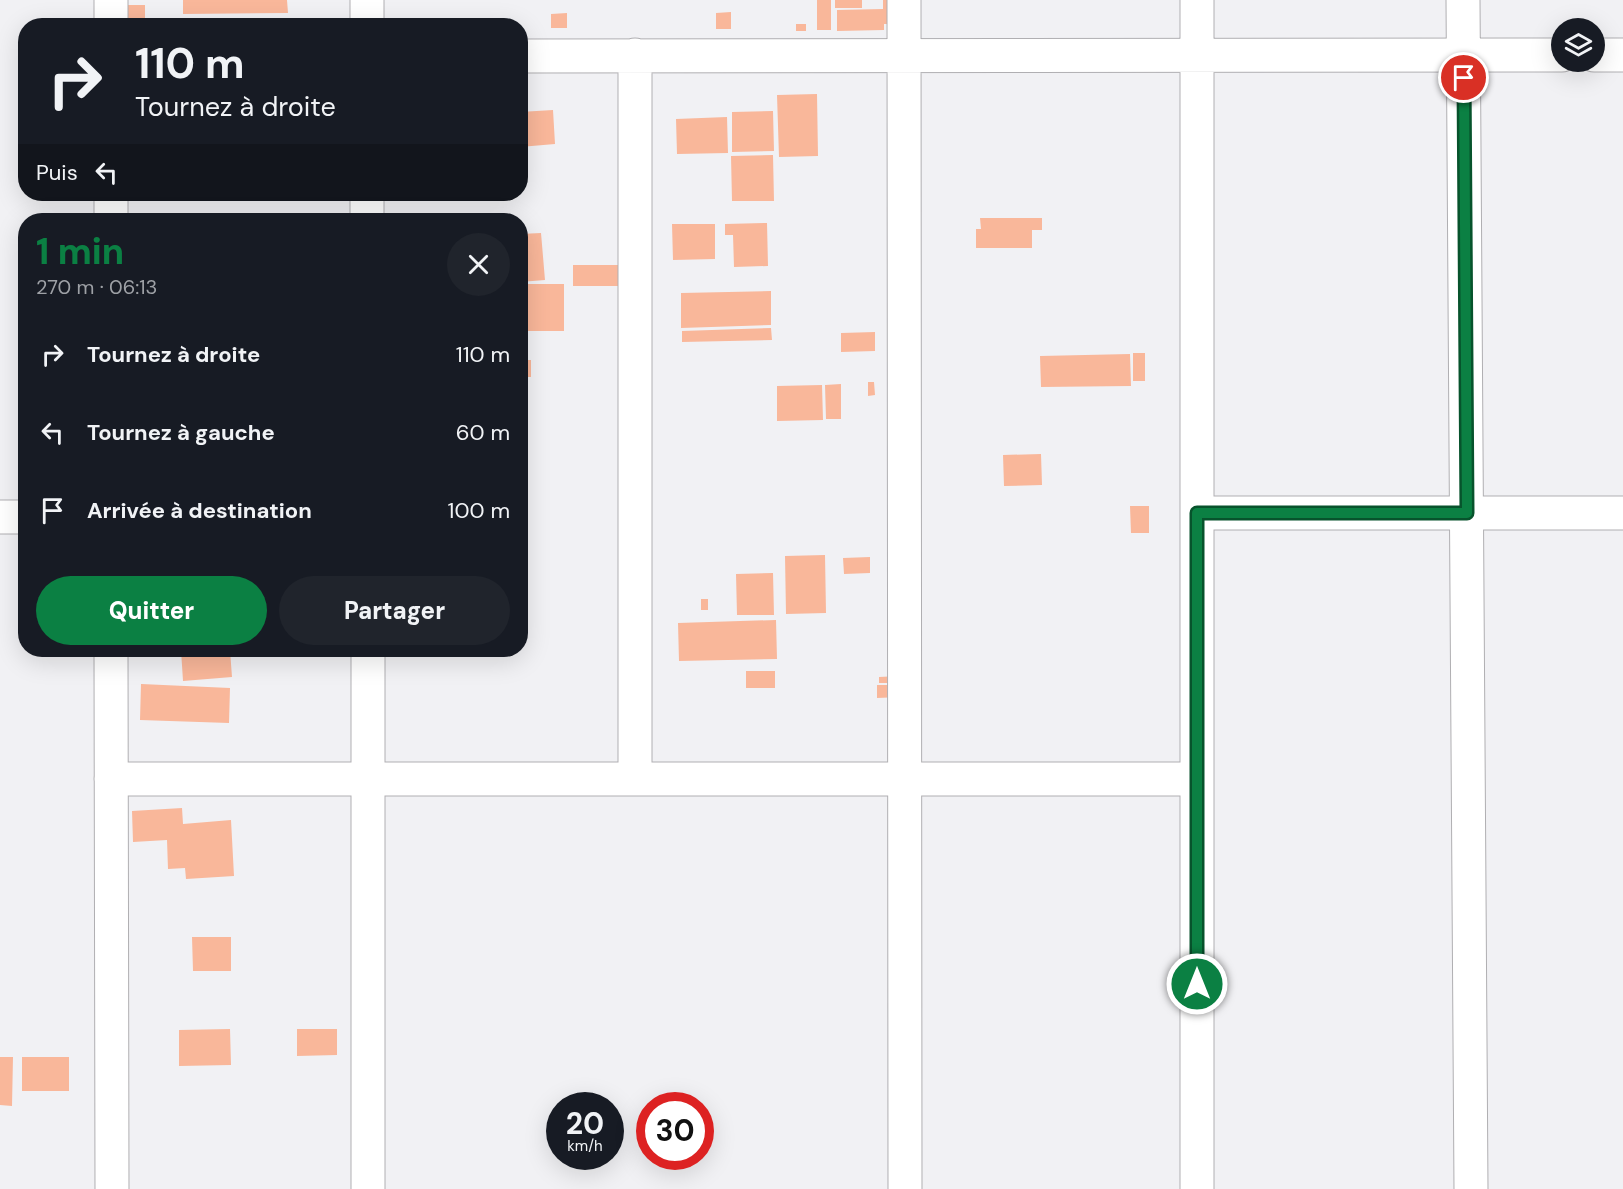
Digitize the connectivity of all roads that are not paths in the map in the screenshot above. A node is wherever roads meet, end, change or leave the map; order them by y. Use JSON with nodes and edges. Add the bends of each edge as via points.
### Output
{"nodes":[{"id":1,"x":111,"y":0,"type":"edge"},
{"id":2,"x":367,"y":0,"type":"edge"},
{"id":3,"x":904,"y":0,"type":"edge"},
{"id":4,"x":1197,"y":0,"type":"edge"},
{"id":5,"x":1463,"y":0,"type":"edge"},
{"id":6,"x":111,"y":18,"type":"edge"},
{"id":7,"x":367,"y":18,"type":"edge"},
{"id":8,"x":1197,"y":55,"type":"junction"},
{"id":9,"x":1463,"y":55,"type":"junction"},
{"id":10,"x":1551,"y":55,"type":"edge"},
{"id":11,"x":1605,"y":55,"type":"edge"},
{"id":12,"x":1623,"y":55,"type":"edge"},
{"id":13,"x":528,"y":56,"type":"edge"},
{"id":14,"x":635,"y":56,"type":"junction"},
{"id":15,"x":904,"y":56,"type":"junction"},
{"id":16,"x":1197,"y":513,"type":"junction"},
{"id":17,"x":1467,"y":513,"type":"junction"},
{"id":18,"x":1623,"y":513,"type":"edge"},
{"id":19,"x":0,"y":517,"type":"edge"},
{"id":20,"x":18,"y":517,"type":"edge"},
{"id":21,"x":111,"y":657,"type":"edge"},
{"id":22,"x":368,"y":657,"type":"edge"},
{"id":23,"x":905,"y":778,"type":"junction"},
{"id":24,"x":1197,"y":778,"type":"junction"},
{"id":25,"x":111,"y":779,"type":"junction"},
{"id":26,"x":368,"y":779,"type":"junction"},
{"id":27,"x":635,"y":779,"type":"junction"},
{"id":28,"x":112,"y":1189,"type":"edge"},
{"id":29,"x":368,"y":1189,"type":"edge"},
{"id":30,"x":905,"y":1189,"type":"edge"},
{"id":31,"x":1197,"y":1189,"type":"edge"},
{"id":32,"x":1471,"y":1189,"type":"edge"}],
"edges":[{"from":1,"to":6,"type":"street"},
{"from":2,"to":7,"type":"street"},
{"from":3,"to":15,"type":"street"},
{"from":4,"to":8,"type":"street"},
{"from":5,"to":9,"type":"street"},
{"from":8,"to":9,"type":"street"},
{"from":8,"to":15,"type":"street"},
{"from":8,"to":16,"type":"street"},
{"from":9,"to":10,"type":"street"},
{"from":9,"to":17,"type":"street"},
{"from":11,"to":12,"type":"street"},
{"from":13,"to":14,"type":"street"},
{"from":14,"to":15,"type":"street"},
{"from":14,"to":27,"type":"street"},
{"from":15,"to":23,"type":"street"},
{"from":16,"to":17,"type":"street"},
{"from":16,"to":24,"type":"street"},
{"from":17,"to":18,"type":"street"},
{"from":17,"to":32,"type":"street"},
{"from":19,"to":20,"type":"street"},
{"from":21,"to":25,"type":"street"},
{"from":22,"to":26,"type":"street"},
{"from":23,"to":24,"type":"street"},
{"from":23,"to":27,"type":"street"},
{"from":23,"to":30,"type":"street"},
{"from":24,"to":31,"type":"street"},
{"from":25,"to":26,"type":"street"},
{"from":25,"to":28,"type":"street"},
{"from":26,"to":27,"type":"street"},
{"from":26,"to":29,"type":"street"}]}
